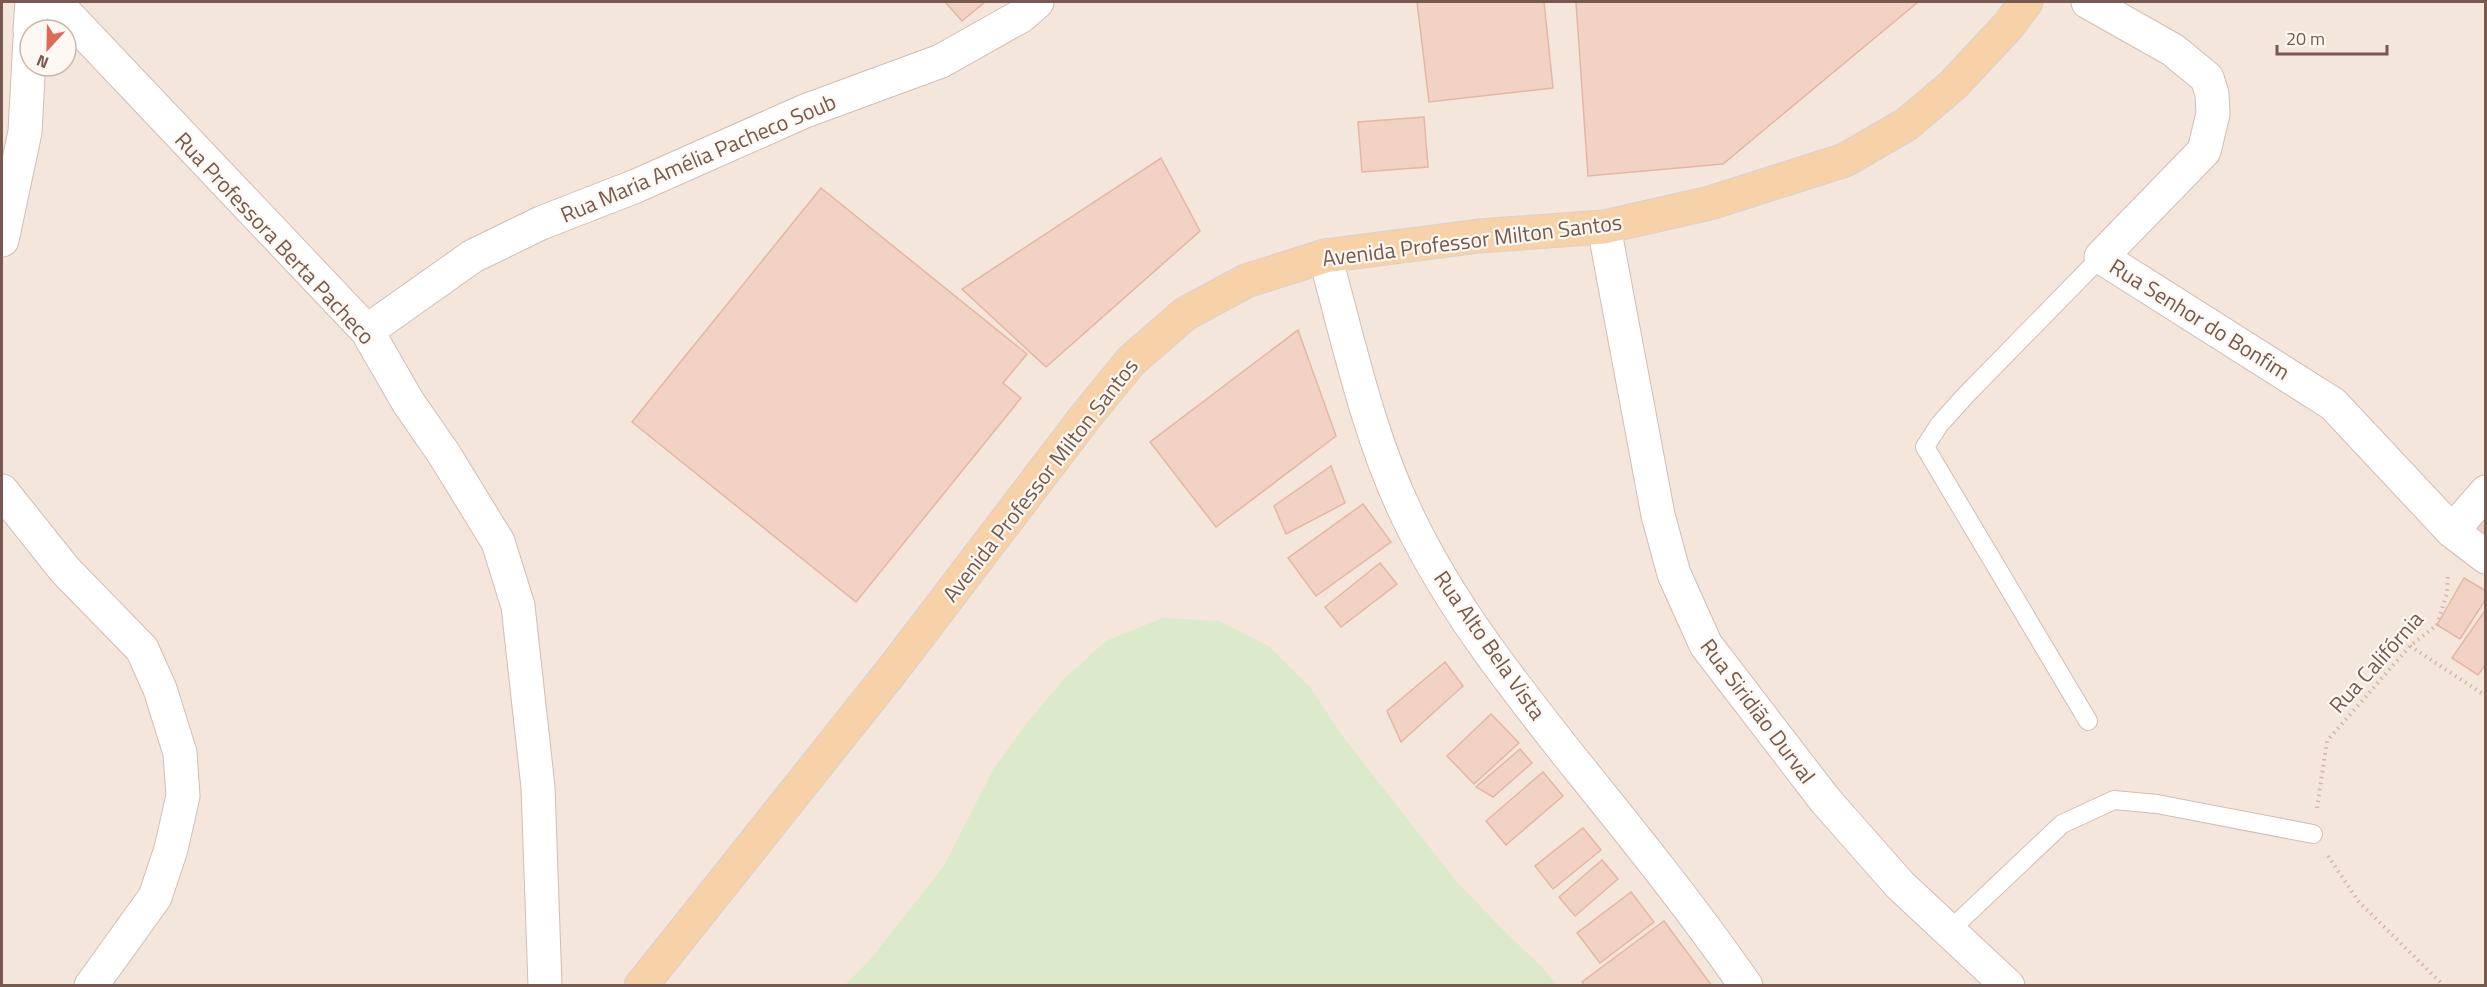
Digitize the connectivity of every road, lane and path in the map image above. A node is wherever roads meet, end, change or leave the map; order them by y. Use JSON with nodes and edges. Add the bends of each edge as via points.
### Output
{"nodes":[{"id":1,"x":32,"y":2,"type":"edge"},
{"id":2,"x":55,"y":2,"type":"edge"},
{"id":3,"x":1037,"y":2,"type":"edge"},
{"id":4,"x":2026,"y":2,"type":"edge"},
{"id":5,"x":2088,"y":2,"type":"edge"},
{"id":6,"x":31,"y":18,"type":"edge"},
{"id":7,"x":28,"y":78,"type":"edge"},
{"id":8,"x":1604,"y":227,"type":"junction"},
{"id":9,"x":2,"y":240,"type":"edge"},
{"id":10,"x":1325,"y":256,"type":"junction"},
{"id":11,"x":2101,"y":257,"type":"junction"},
{"id":12,"x":367,"y":331,"type":"junction"},
{"id":13,"x":2,"y":491,"type":"edge"},
{"id":14,"x":2486,"y":492,"type":"edge"},
{"id":15,"x":2452,"y":531,"type":"junction"},
{"id":16,"x":2486,"y":557,"type":"edge"},
{"id":17,"x":2410,"y":646,"type":"junction"},
{"id":18,"x":2486,"y":696,"type":"edge"},
{"id":19,"x":2088,"y":721,"type":"dead end"},
{"id":20,"x":2313,"y":834,"type":"junction"},
{"id":21,"x":1949,"y":931,"type":"junction"},
{"id":22,"x":91,"y":986,"type":"edge"},
{"id":23,"x":545,"y":986,"type":"edge"},
{"id":24,"x":641,"y":986,"type":"edge"},
{"id":25,"x":1746,"y":986,"type":"edge"},
{"id":26,"x":2008,"y":986,"type":"edge"},
{"id":27,"x":2444,"y":986,"type":"edge"}],
"edges":[{"from":1,"to":6,"type":"street"},
{"from":2,"to":12,"type":"street","name":"Rua Professora Berta Pacheco"},
{"from":3,"to":12,"type":"street","name":"Rua Maria Amélia Pacheco Soub","via":[[1021,16],[941,61],[805,111],[472,256]]},
{"from":4,"to":8,"type":"main road","name":"Avenida Professor Milton Santos","via":[[1953,85],[1907,124],[1845,160],[1710,202]]},
{"from":5,"to":11,"type":"street","name":"Rua Senhor do Bonfim","via":[[2173,50],[2207,78],[2212,94],[2213,114],[2204,151]]},
{"from":7,"to":9,"type":"street","via":[[25,132]]},
{"from":8,"to":10,"type":"main road","name":"Avenida Professor Milton Santos","via":[[1479,236]]},
{"from":8,"to":21,"type":"street","name":"Rua Siridião Durval","via":[[1658,516],[1674,574],[1706,645],[1825,800],[1900,885]]},
{"from":10,"to":24,"type":"main road","name":"Avenida Professor Milton Santos","via":[[1246,281],[1185,314],[1131,361]]},
{"from":10,"to":25,"type":"street","name":"Rua Alto Bela Vista","via":[[1378,444],[1407,515],[1454,601],[1510,681],[1706,927]]},
{"from":11,"to":15,"type":"street","name":"Rua Senhor do Bonfim","via":[[2333,404]]},
{"from":11,"to":19,"type":"lane","via":[[1939,424],[1925,447]]},
{"from":12,"to":23,"type":"street","name":"Rua Professora Berta Pacheco","via":[[498,542],[518,606],[538,787]]},
{"from":13,"to":22,"type":"street","via":[[65,570],[142,649],[160,689],[180,753],[183,796],[155,897]]},
{"from":14,"to":15,"type":"street"},
{"from":15,"to":16,"type":"street","name":"Rua Senhor do Bonfim"},
{"from":15,"to":17,"type":"path","name":"Rua Califórnia","via":[[2446,593],[2437,625]]},
{"from":17,"to":18,"type":"path"},
{"from":17,"to":20,"type":"path","name":"Rua Califórnia","via":[[2328,741]]},
{"from":20,"to":21,"type":"lane","via":[[2157,804],[2114,800],[2062,824]]},
{"from":20,"to":27,"type":"path","via":[[2359,902]]},
{"from":21,"to":26,"type":"street","name":"Rua Siridião Durval"}]}
